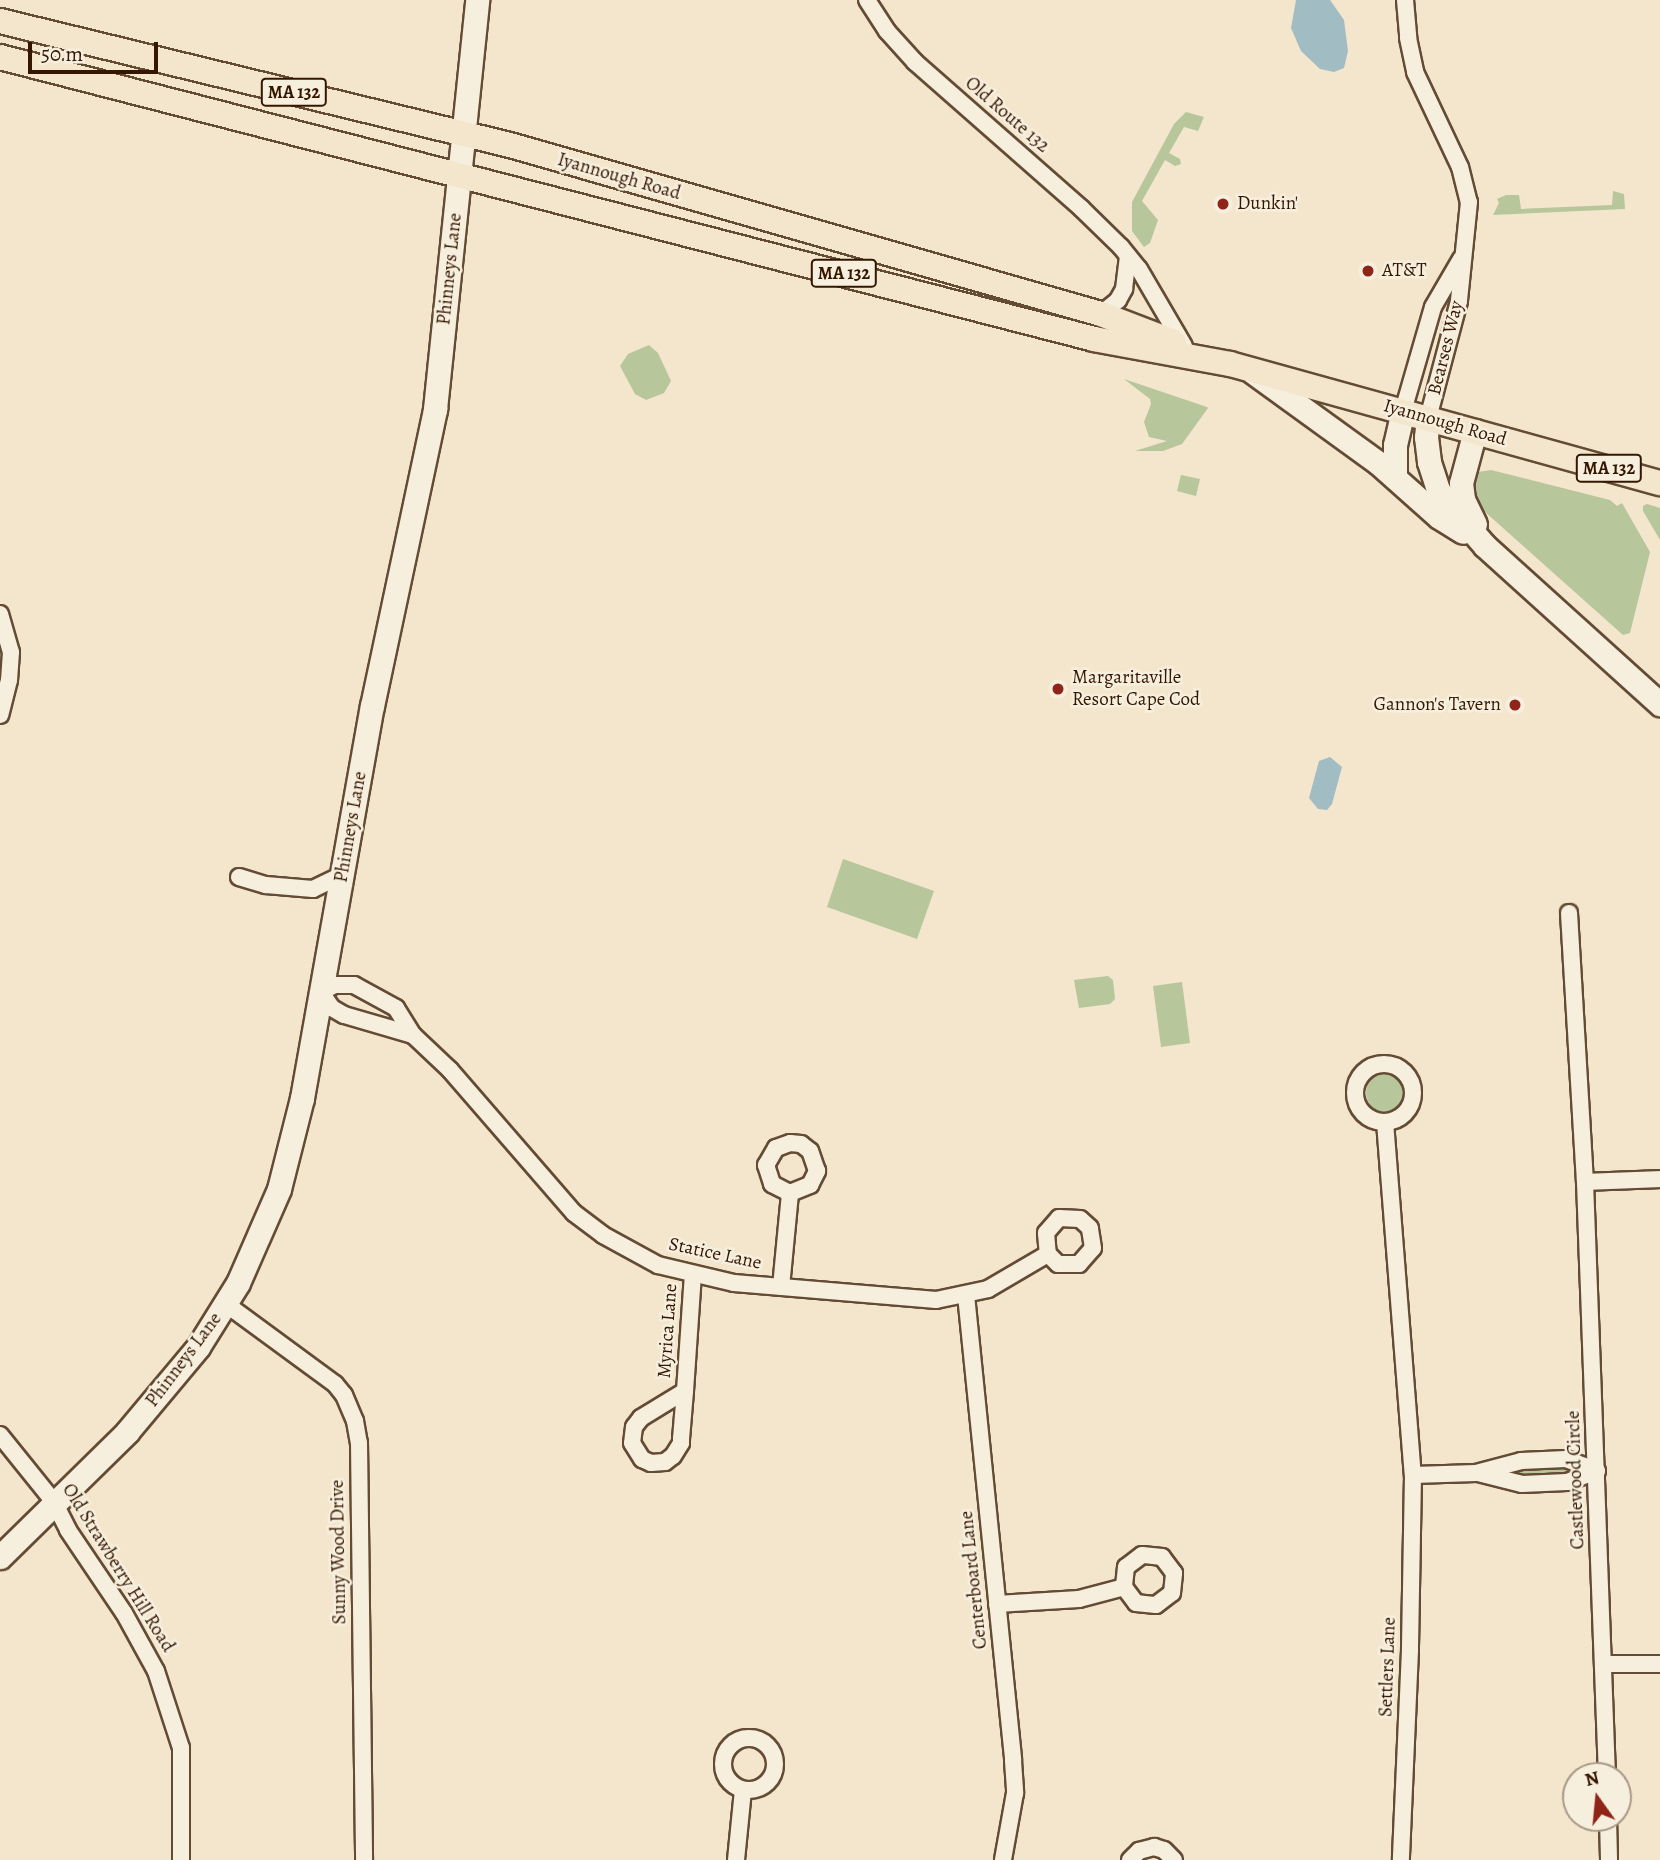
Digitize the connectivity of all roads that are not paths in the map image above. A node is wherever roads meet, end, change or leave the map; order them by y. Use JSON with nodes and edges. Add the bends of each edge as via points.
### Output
{"nodes":[{"id":1,"x":477,"y":0,"type":"edge"},
{"id":2,"x":867,"y":0,"type":"edge"},
{"id":3,"x":1405,"y":0,"type":"edge"},
{"id":4,"x":0,"y":21,"type":"edge"},
{"id":5,"x":0,"y":57,"type":"edge"},
{"id":6,"x":463,"y":132,"type":"junction"},
{"id":7,"x":459,"y":176,"type":"junction"},
{"id":8,"x":1128,"y":256,"type":"junction"},
{"id":9,"x":1462,"y":257,"type":"junction"},
{"id":10,"x":1101,"y":314,"type":"junction"},
{"id":11,"x":1184,"y":346,"type":"junction"},
{"id":12,"x":1239,"y":367,"type":"junction"},
{"id":13,"x":1403,"y":411,"type":"junction"},
{"id":14,"x":1429,"y":418,"type":"junction"},
{"id":15,"x":1475,"y":431,"type":"junction"},
{"id":16,"x":1395,"y":476,"type":"junction"},
{"id":17,"x":1660,"y":483,"type":"edge"},
{"id":18,"x":1485,"y":546,"type":"junction"},
{"id":19,"x":0,"y":614,"type":"edge"},
{"id":20,"x":1660,"y":704,"type":"edge"},
{"id":21,"x":0,"y":715,"type":"edge"},
{"id":22,"x":344,"y":874,"type":"junction"},
{"id":23,"x":239,"y":877,"type":"dead end"},
{"id":24,"x":1569,"y":913,"type":"dead end"},
{"id":25,"x":321,"y":992,"type":"junction"},
{"id":26,"x":414,"y":1035,"type":"junction"},
{"id":27,"x":1385,"y":1122,"type":"dead end"},
{"id":28,"x":1660,"y":1179,"type":"edge"},
{"id":29,"x":1585,"y":1182,"type":"junction"},
{"id":30,"x":790,"y":1193,"type":"dead end"},
{"id":31,"x":1048,"y":1254,"type":"dead end"},
{"id":32,"x":693,"y":1275,"type":"junction"},
{"id":33,"x":781,"y":1287,"type":"junction"},
{"id":34,"x":965,"y":1295,"type":"junction"},
{"id":35,"x":226,"y":1304,"type":"junction"},
{"id":36,"x":685,"y":1391,"type":"junction"},
{"id":37,"x":0,"y":1436,"type":"edge"},
{"id":38,"x":1597,"y":1471,"type":"junction"},
{"id":39,"x":1476,"y":1473,"type":"junction"},
{"id":40,"x":1413,"y":1475,"type":"junction"},
{"id":41,"x":54,"y":1502,"type":"junction"},
{"id":42,"x":0,"y":1557,"type":"edge"},
{"id":43,"x":1124,"y":1587,"type":"dead end"},
{"id":44,"x":997,"y":1604,"type":"junction"},
{"id":45,"x":1603,"y":1664,"type":"junction"},
{"id":46,"x":1660,"y":1664,"type":"edge"},
{"id":47,"x":1606,"y":1762,"type":"edge"},
{"id":48,"x":743,"y":1790,"type":"dead end"},
{"id":49,"x":1608,"y":1832,"type":"edge"},
{"id":50,"x":181,"y":1860,"type":"edge"},
{"id":51,"x":365,"y":1860,"type":"edge"},
{"id":52,"x":736,"y":1860,"type":"edge"},
{"id":53,"x":1003,"y":1860,"type":"edge"},
{"id":54,"x":1130,"y":1860,"type":"edge"},
{"id":55,"x":1174,"y":1860,"type":"edge"},
{"id":56,"x":1401,"y":1860,"type":"edge"},
{"id":57,"x":1609,"y":1860,"type":"edge"}],
"edges":[{"from":1,"to":6,"type":"main road","name":"Phinneys Lane"},
{"from":2,"to":8,"type":"street","name":"Old Route 132","via":[[915,62],[1081,208]]},
{"from":3,"to":9,"type":"street","name":"Bearses Way","via":[[1415,72],[1464,177],[1469,214]]},
{"from":4,"to":6,"type":"main road","name":"Iyannough Road","number":"MA 132"},
{"from":5,"to":7,"type":"main road","name":"Iyannough Road","number":"MA 132"},
{"from":6,"to":7,"type":"main road","name":"Phinneys Lane"},
{"from":6,"to":10,"type":"main road","name":"Iyannough Road","number":"MA 132"},
{"from":7,"to":12,"type":"main road","name":"Iyannough Road","number":"MA 132","via":[[1094,339]]},
{"from":7,"to":22,"type":"main road","name":"Phinneys Lane","via":[[435,409],[372,706]]},
{"from":8,"to":10,"type":"street","via":[[1124,289]]},
{"from":8,"to":11,"type":"street","name":"Old Route 132"},
{"from":9,"to":13,"type":"street","name":"Bearses Way","via":[[1433,307]]},
{"from":9,"to":14,"type":"street","name":"Bearses Way","via":[[1459,302]]},
{"from":10,"to":11,"type":"main road","name":"Iyannough Road","number":"MA 132"},
{"from":11,"to":12,"type":"main road","name":"Iyannough Road","number":"MA 132"},
{"from":12,"to":13,"type":"main road","name":"Iyannough Road","number":"MA 132"},
{"from":12,"to":16,"type":"main road"},
{"from":13,"to":14,"type":"main road","name":"Iyannough Road","number":"MA 132"},
{"from":13,"to":16,"type":"main road","name":"Bearses Way","via":[[1395,445]]},
{"from":14,"to":15,"type":"main road","name":"Iyannough Road","number":"MA 132"},
{"from":14,"to":18,"type":"main road","name":"Bearses Way","via":[[1426,447],[1434,480]]},
{"from":15,"to":17,"type":"main road","name":"Iyannough Road","number":"MA 132"},
{"from":15,"to":18,"type":"main road","via":[[1461,491]]},
{"from":16,"to":18,"type":"main road","name":"Bearses Way","via":[[1440,517]]},
{"from":18,"to":20,"type":"main road","name":"Bearses Way"},
{"from":19,"to":21,"type":"street","via":[[11,652]]},
{"from":22,"to":23,"type":"street","via":[[313,889],[266,886]]},
{"from":22,"to":25,"type":"main road","name":"Phinneys Lane"},
{"from":24,"to":29,"type":"street","name":"Castlewood Circle"},
{"from":25,"to":26,"type":"street","name":"Statice Lane","via":[[332,1008],[344,1015]]},
{"from":25,"to":26,"type":"street","name":"Statice Lane","via":[[335,985],[362,988],[396,1007]]},
{"from":25,"to":35,"type":"main road","name":"Phinneys Lane","via":[[279,1189]]},
{"from":26,"to":32,"type":"street","name":"Statice Lane","via":[[574,1213],[631,1252]]},
{"from":27,"to":40,"type":"street","name":"Settlers Lane"},
{"from":28,"to":29,"type":"street"},
{"from":29,"to":38,"type":"street","name":"Castlewood Circle"},
{"from":30,"to":33,"type":"street"},
{"from":31,"to":34,"type":"street","name":"Statice Lane","via":[[988,1289]]},
{"from":32,"to":33,"type":"street","name":"Statice Lane"},
{"from":32,"to":36,"type":"street","name":"Myrica Lane"},
{"from":33,"to":34,"type":"street","name":"Statice Lane","via":[[936,1300]]},
{"from":34,"to":44,"type":"street","name":"Centerboard Lane"},
{"from":35,"to":41,"type":"main road","name":"Phinneys Lane","via":[[159,1396]]},
{"from":35,"to":51,"type":"street","name":"Sunny Wood Drive","via":[[335,1384],[355,1421]]},
{"from":36,"to":36,"type":"street","name":"Myrica Lane","via":[[634,1427],[632,1443],[642,1459],[661,1463],[677,1452]]},
{"from":37,"to":41,"type":"street","name":"Old Strawberry Hill Road"},
{"from":38,"to":39,"type":"street","via":[[1567,1482],[1522,1484]]},
{"from":38,"to":39,"type":"street","via":[[1566,1460],[1521,1461]]},
{"from":38,"to":45,"type":"street","name":"Castlewood Circle"},
{"from":39,"to":40,"type":"street"},
{"from":40,"to":56,"type":"street","name":"Settlers Lane"},
{"from":41,"to":42,"type":"main road","name":"Phinneys Lane"},
{"from":41,"to":50,"type":"street","name":"Old Strawberry Hill Road","via":[[150,1659],[173,1717],[183,1782]]},
{"from":43,"to":44,"type":"street","via":[[1079,1599]]},
{"from":44,"to":53,"type":"street","name":"Centerboard Lane","via":[[1015,1793]]},
{"from":45,"to":46,"type":"street"},
{"from":45,"to":47,"type":"street","name":"Castlewood Circle"},
{"from":48,"to":52,"type":"street"},
{"from":49,"to":57,"type":"street"},
{"from":54,"to":55,"type":"street","via":[[1139,1851],[1154,1847]]}]}
